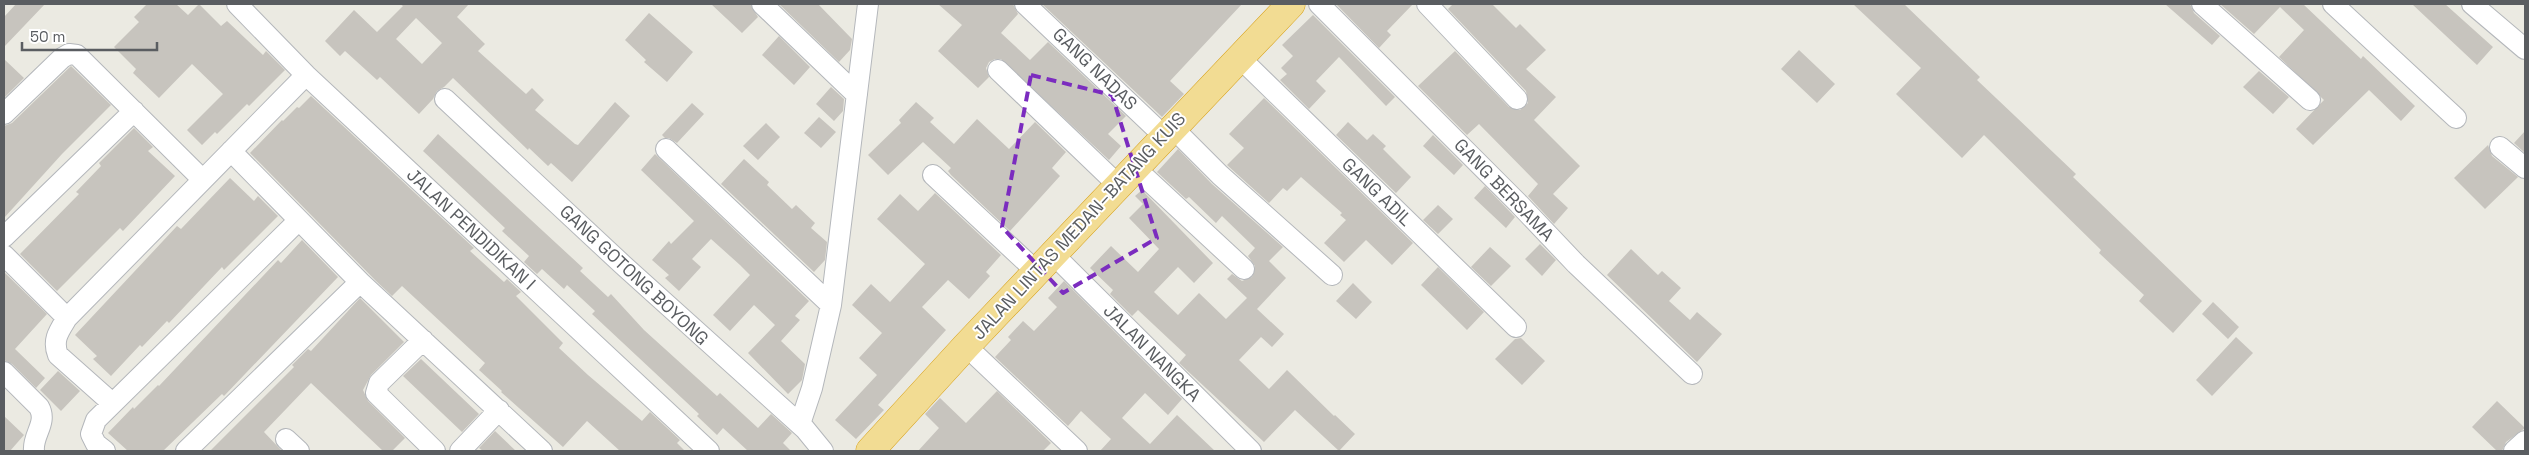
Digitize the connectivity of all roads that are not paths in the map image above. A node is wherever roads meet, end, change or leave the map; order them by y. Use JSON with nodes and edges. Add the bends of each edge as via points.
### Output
{"nodes":[{"id":1,"x":237,"y":4,"type":"edge"},
{"id":2,"x":762,"y":4,"type":"edge"},
{"id":3,"x":868,"y":4,"type":"edge"},
{"id":4,"x":1025,"y":4,"type":"edge"},
{"id":5,"x":1291,"y":4,"type":"edge"},
{"id":6,"x":1319,"y":4,"type":"edge"},
{"id":7,"x":1427,"y":4,"type":"edge"},
{"id":8,"x":2202,"y":4,"type":"edge"},
{"id":9,"x":2333,"y":4,"type":"edge"},
{"id":10,"x":2472,"y":4,"type":"edge"},
{"id":11,"x":2525,"y":49,"type":"edge"},
{"id":12,"x":1239,"y":57,"type":"junction"},
{"id":13,"x":998,"y":70,"type":"dead end"},
{"id":14,"x":306,"y":75,"type":"junction"},
{"id":15,"x":857,"y":95,"type":"junction"},
{"id":16,"x":444,"y":99,"type":"dead end"},
{"id":17,"x":1517,"y":99,"type":"dead end"},
{"id":18,"x":2310,"y":100,"type":"dead end"},
{"id":19,"x":134,"y":111,"type":"junction"},
{"id":20,"x":4,"y":114,"type":"edge"},
{"id":21,"x":2456,"y":118,"type":"dead end"},
{"id":22,"x":1168,"y":132,"type":"junction"},
{"id":23,"x":2500,"y":147,"type":"dead end"},
{"id":24,"x":666,"y":149,"type":"dead end"},
{"id":25,"x":231,"y":151,"type":"junction"},
{"id":26,"x":2525,"y":168,"type":"edge"},
{"id":27,"x":933,"y":175,"type":"dead end"},
{"id":28,"x":1126,"y":176,"type":"junction"},
{"id":29,"x":202,"y":179,"type":"junction"},
{"id":30,"x":298,"y":221,"type":"junction"},
{"id":31,"x":4,"y":237,"type":"edge"},
{"id":32,"x":4,"y":256,"type":"edge"},
{"id":33,"x":1045,"y":263,"type":"junction"},
{"id":34,"x":1244,"y":269,"type":"dead end"},
{"id":35,"x":1332,"y":275,"type":"dead end"},
{"id":36,"x":360,"y":282,"type":"junction"},
{"id":37,"x":831,"y":305,"type":"junction"},
{"id":38,"x":67,"y":318,"type":"junction"},
{"id":39,"x":1516,"y":327,"type":"dead end"},
{"id":40,"x":423,"y":340,"type":"junction"},
{"id":41,"x":966,"y":346,"type":"junction"},
{"id":42,"x":4,"y":372,"type":"edge"},
{"id":43,"x":1692,"y":374,"type":"dead end"},
{"id":44,"x":112,"y":403,"type":"junction"},
{"id":45,"x":499,"y":410,"type":"junction"},
{"id":46,"x":803,"y":427,"type":"junction"},
{"id":47,"x":2525,"y":441,"type":"edge"},
{"id":48,"x":822,"y":450,"type":"edge"},
{"id":49,"x":874,"y":450,"type":"edge"},
{"id":50,"x":34,"y":451,"type":"edge"},
{"id":51,"x":105,"y":451,"type":"edge"},
{"id":52,"x":186,"y":451,"type":"edge"},
{"id":53,"x":435,"y":451,"type":"edge"},
{"id":54,"x":460,"y":451,"type":"edge"},
{"id":55,"x":542,"y":451,"type":"edge"},
{"id":56,"x":709,"y":451,"type":"edge"},
{"id":57,"x":1077,"y":451,"type":"edge"},
{"id":58,"x":1251,"y":451,"type":"edge"},
{"id":59,"x":2514,"y":451,"type":"edge"}],
"edges":[{"from":1,"to":14,"type":"street","name":"JALAN PENDIDIKAN I"},
{"from":2,"to":15,"type":"street"},
{"from":3,"to":15,"type":"street"},
{"from":4,"to":22,"type":"street","name":"GANG NADAS"},
{"from":5,"to":12,"type":"highway","name":"JALAN LINTAS MEDAN–BATANG KUIS"},
{"from":6,"to":43,"type":"street","name":"GANG BERSAMA","via":[[1576,264]]},
{"from":7,"to":17,"type":"street"},
{"from":8,"to":18,"type":"street"},
{"from":9,"to":21,"type":"street"},
{"from":10,"to":11,"type":"street"},
{"from":12,"to":22,"type":"highway","name":"JALAN LINTAS MEDAN–BATANG KUIS"},
{"from":12,"to":39,"type":"street","name":"GANG ADIL"},
{"from":13,"to":28,"type":"street"},
{"from":14,"to":25,"type":"street"},
{"from":14,"to":56,"type":"street","name":"JALAN PENDIDIKAN I"},
{"from":15,"to":37,"type":"street"},
{"from":16,"to":46,"type":"street","name":"GANG GOTONG BOYONG"},
{"from":19,"to":20,"type":"street","via":[[81,57],[69,54]]},
{"from":19,"to":29,"type":"street"},
{"from":19,"to":31,"type":"street"},
{"from":22,"to":28,"type":"highway","name":"JALAN LINTAS MEDAN–BATANG KUIS"},
{"from":22,"to":35,"type":"street","name":"GANG NADAS"},
{"from":23,"to":26,"type":"street"},
{"from":24,"to":37,"type":"street"},
{"from":25,"to":29,"type":"street"},
{"from":25,"to":30,"type":"street"},
{"from":27,"to":33,"type":"street","name":"JALAN NANGKA"},
{"from":28,"to":33,"type":"highway","name":"JALAN LINTAS MEDAN–BATANG KUIS"},
{"from":28,"to":34,"type":"street"},
{"from":29,"to":38,"type":"street"},
{"from":30,"to":36,"type":"street"},
{"from":30,"to":44,"type":"street"},
{"from":32,"to":38,"type":"street"},
{"from":33,"to":41,"type":"highway","name":"JALAN LINTAS MEDAN–BATANG KUIS"},
{"from":33,"to":58,"type":"street","name":"JALAN NANGKA"},
{"from":36,"to":40,"type":"street"},
{"from":36,"to":52,"type":"street"},
{"from":37,"to":46,"type":"street"},
{"from":38,"to":44,"type":"street","via":[[56,336],[58,355]]},
{"from":40,"to":45,"type":"street"},
{"from":40,"to":53,"type":"street","via":[[379,383],[376,393]]},
{"from":41,"to":49,"type":"highway","name":"JALAN LINTAS MEDAN–BATANG KUIS"},
{"from":41,"to":57,"type":"street"},
{"from":42,"to":50,"type":"street","via":[[42,414]]},
{"from":44,"to":51,"type":"street","via":[[92,428],[93,439]]},
{"from":45,"to":54,"type":"street"},
{"from":45,"to":55,"type":"street"},
{"from":46,"to":48,"type":"street","name":"GANG GOTONG BOYONG"},
{"from":47,"to":59,"type":"street"}]}
